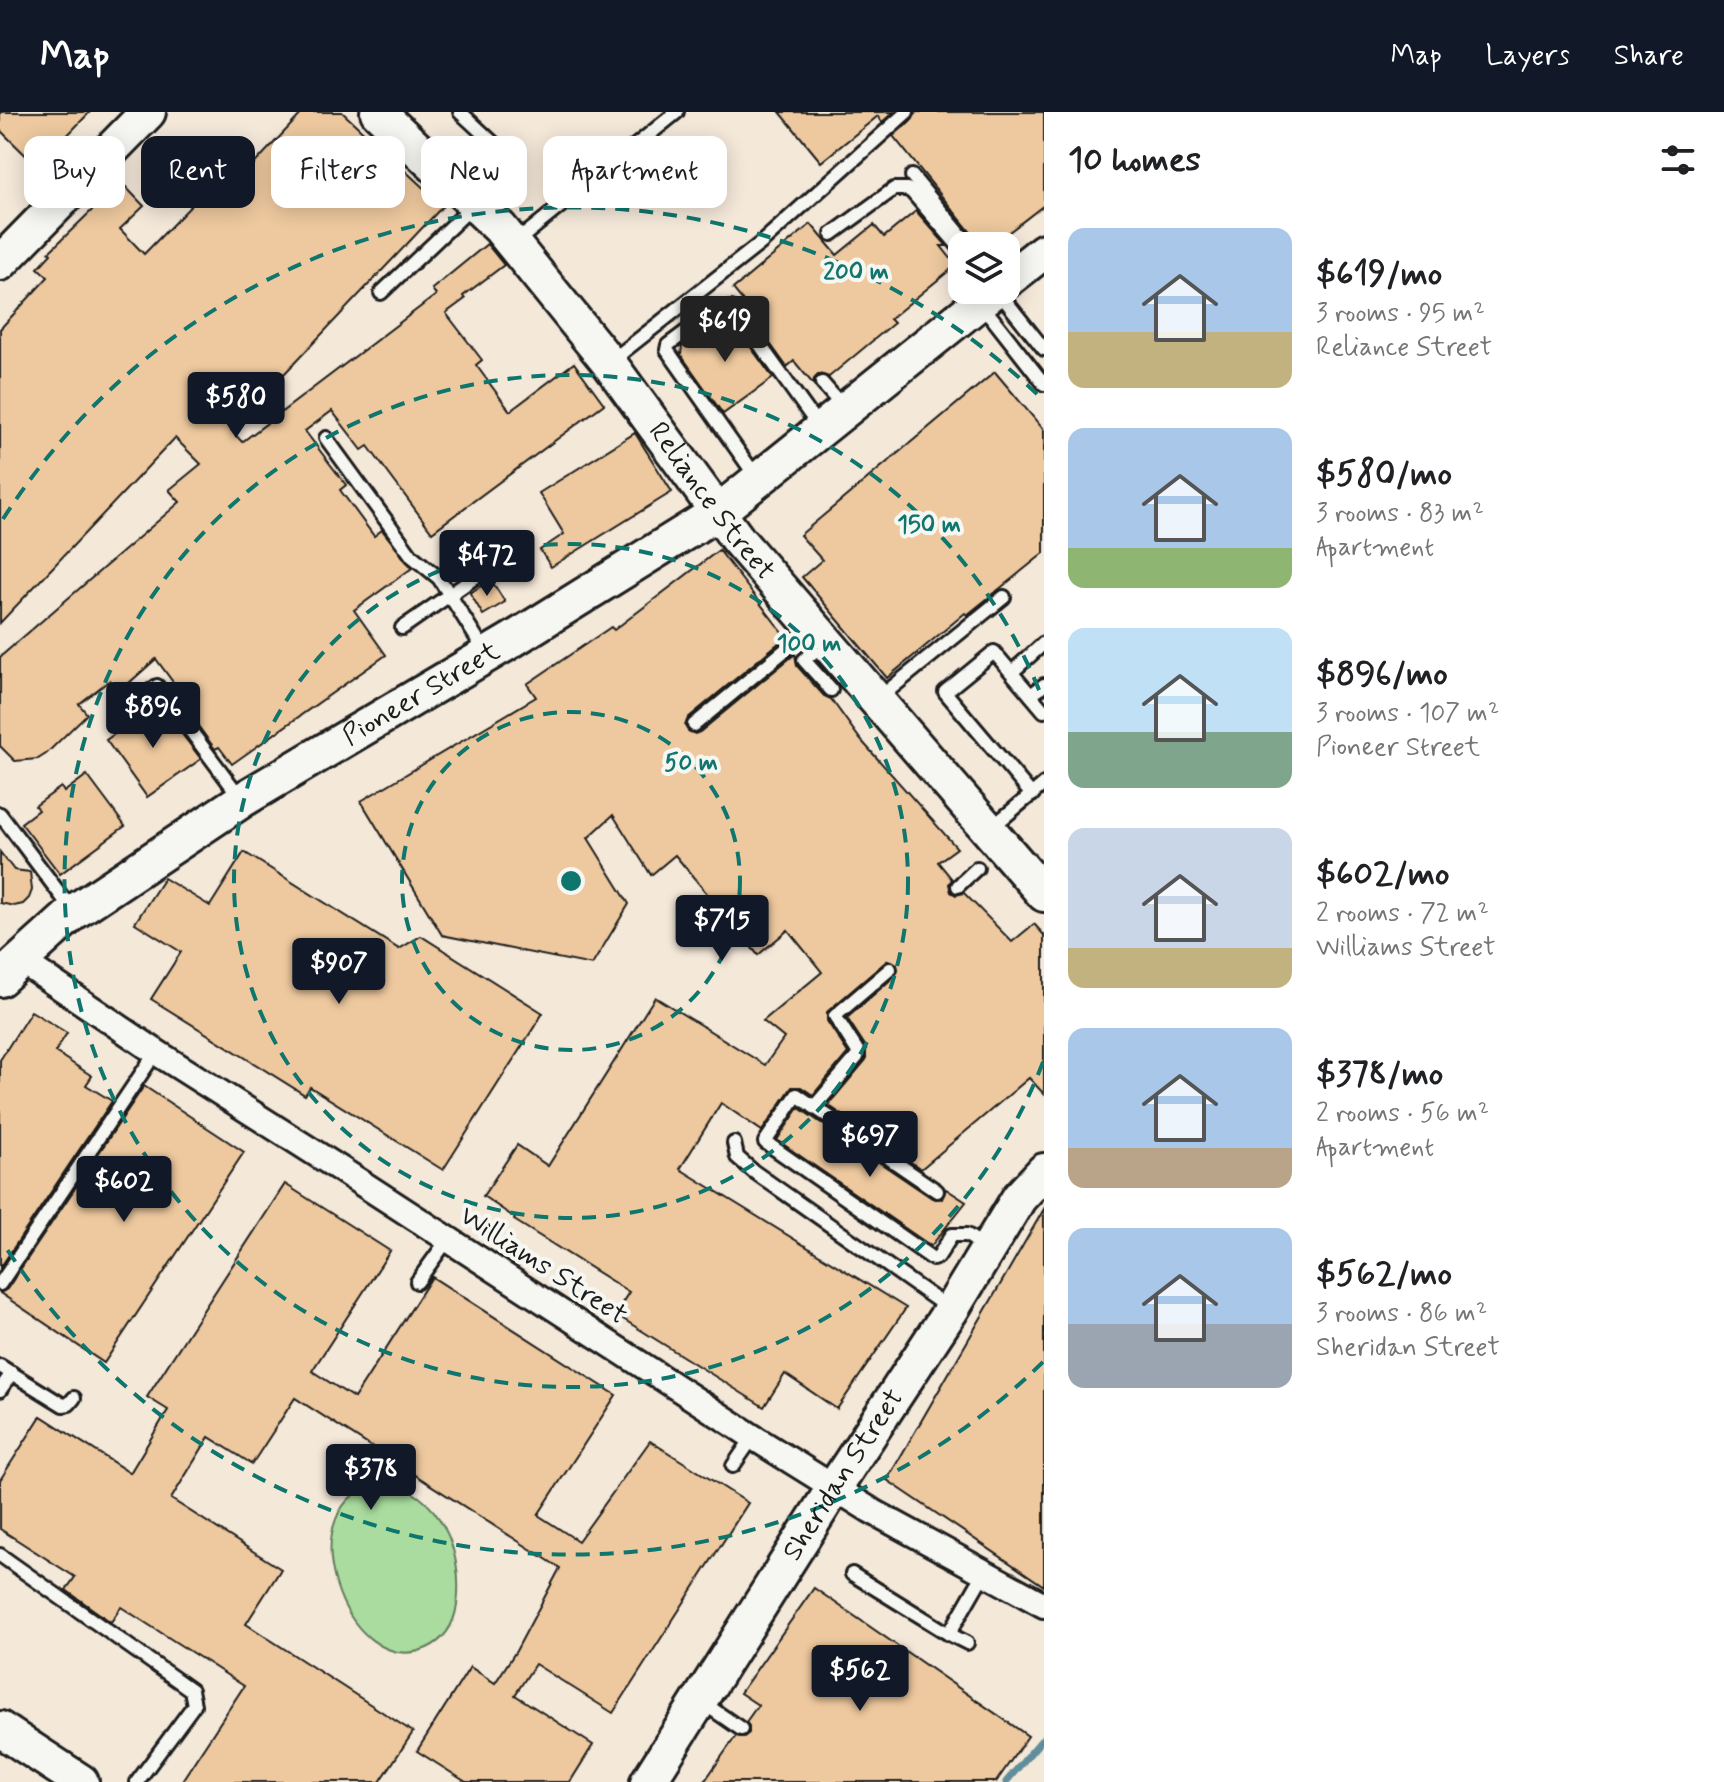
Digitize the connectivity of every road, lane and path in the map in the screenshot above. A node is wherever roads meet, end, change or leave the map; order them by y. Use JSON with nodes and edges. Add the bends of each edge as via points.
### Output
{"nodes":[{"id":1,"x":148,"y":112,"type":"edge"},
{"id":2,"x":460,"y":112,"type":"edge"},
{"id":3,"x":677,"y":112,"type":"edge"},
{"id":4,"x":907,"y":112,"type":"edge"},
{"id":5,"x":394,"y":121,"type":"edge"},
{"id":6,"x":486,"y":136,"type":"edge"},
{"id":7,"x":421,"y":148,"type":"edge"},
{"id":8,"x":912,"y":176,"type":"dead end"},
{"id":9,"x":472,"y":208,"type":"edge"},
{"id":10,"x":481,"y":208,"type":"edge"},
{"id":11,"x":958,"y":232,"type":"edge"},
{"id":12,"x":832,"y":234,"type":"dead end"},
{"id":13,"x":948,"y":234,"type":"edge"},
{"id":14,"x":513,"y":244,"type":"junction"},
{"id":15,"x":1044,"y":251,"type":"edge"},
{"id":16,"x":0,"y":263,"type":"edge"},
{"id":17,"x":1020,"y":271,"type":"edge"},
{"id":18,"x":381,"y":293,"type":"dead end"},
{"id":19,"x":979,"y":304,"type":"edge"},
{"id":20,"x":1002,"y":304,"type":"edge"},
{"id":21,"x":1006,"y":304,"type":"edge"},
{"id":22,"x":1044,"y":349,"type":"edge"},
{"id":23,"x":609,"y":363,"type":"junction"},
{"id":24,"x":822,"y":383,"type":"dead end"},
{"id":25,"x":1044,"y":384,"type":"edge"},
{"id":26,"x":834,"y":420,"type":"junction"},
{"id":27,"x":326,"y":438,"type":"dead end"},
{"id":28,"x":758,"y":479,"type":"junction"},
{"id":29,"x":718,"y":512,"type":"junction"},
{"id":30,"x":497,"y":562,"type":"dead end"},
{"id":31,"x":451,"y":596,"type":"junction"},
{"id":32,"x":1004,"y":597,"type":"dead end"},
{"id":33,"x":402,"y":628,"type":"dead end"},
{"id":34,"x":820,"y":634,"type":"junction"},
{"id":35,"x":1044,"y":643,"type":"edge"},
{"id":36,"x":487,"y":654,"type":"junction"},
{"id":37,"x":1012,"y":672,"type":"junction"},
{"id":38,"x":1044,"y":685,"type":"edge"},
{"id":39,"x":831,"y":690,"type":"dead end"},
{"id":40,"x":1031,"y":695,"type":"junction"},
{"id":41,"x":876,"y":700,"type":"junction"},
{"id":42,"x":125,"y":709,"type":"dead end"},
{"id":43,"x":1044,"y":711,"type":"edge"},
{"id":44,"x":694,"y":725,"type":"dead end"},
{"id":45,"x":1044,"y":784,"type":"edge"},
{"id":46,"x":1032,"y":795,"type":"junction"},
{"id":47,"x":242,"y":800,"type":"junction"},
{"id":48,"x":0,"y":814,"type":"edge"},
{"id":49,"x":989,"y":830,"type":"junction"},
{"id":50,"x":973,"y":872,"type":"dead end"},
{"id":51,"x":958,"y":886,"type":"dead end"},
{"id":52,"x":1044,"y":894,"type":"edge"},
{"id":53,"x":74,"y":912,"type":"junction"},
{"id":54,"x":10,"y":969,"type":"edge"},
{"id":55,"x":890,"y":969,"type":"dead end"},
{"id":56,"x":156,"y":1052,"type":"junction"},
{"id":57,"x":814,"y":1107,"type":"junction"},
{"id":58,"x":734,"y":1143,"type":"dead end"},
{"id":59,"x":1044,"y":1171,"type":"edge"},
{"id":60,"x":937,"y":1191,"type":"dead end"},
{"id":61,"x":448,"y":1239,"type":"junction"},
{"id":62,"x":988,"y":1250,"type":"junction"},
{"id":63,"x":417,"y":1282,"type":"dead end"},
{"id":64,"x":0,"y":1284,"type":"edge"},
{"id":65,"x":951,"y":1310,"type":"junction"},
{"id":66,"x":6,"y":1369,"type":"edge"},
{"id":67,"x":0,"y":1390,"type":"edge"},
{"id":68,"x":74,"y":1398,"type":"dead end"},
{"id":69,"x":753,"y":1437,"type":"junction"},
{"id":70,"x":733,"y":1466,"type":"dead end"},
{"id":71,"x":834,"y":1488,"type":"junction"},
{"id":72,"x":0,"y":1555,"type":"edge"},
{"id":73,"x":984,"y":1573,"type":"junction"},
{"id":74,"x":852,"y":1574,"type":"dead end"},
{"id":75,"x":1044,"y":1605,"type":"edge"},
{"id":76,"x":949,"y":1634,"type":"junction"},
{"id":77,"x":967,"y":1643,"type":"dead end"},
{"id":78,"x":700,"y":1700,"type":"junction"},
{"id":79,"x":0,"y":1729,"type":"edge"},
{"id":80,"x":741,"y":1729,"type":"dead end"},
{"id":81,"x":81,"y":1782,"type":"edge"},
{"id":82,"x":137,"y":1782,"type":"edge"},
{"id":83,"x":648,"y":1782,"type":"edge"}],
"edges":[{"from":1,"to":16,"type":"main road"},
{"from":2,"to":6,"type":"lane"},
{"from":3,"to":14,"type":"lane"},
{"from":4,"to":23,"type":"lane","via":[[761,243]]},
{"from":5,"to":7,"type":"main road","name":"Reliance Street"},
{"from":8,"to":11,"type":"lane"},
{"from":9,"to":18,"type":"lane"},
{"from":10,"to":14,"type":"main road","name":"Reliance Street"},
{"from":12,"to":13,"type":"lane","via":[[900,188],[912,192]]},
{"from":14,"to":23,"type":"main road","name":"Reliance Street"},
{"from":15,"to":17,"type":"main road","name":"Pioneer Street"},
{"from":19,"to":26,"type":"main road","name":"Pioneer Street"},
{"from":20,"to":25,"type":"lane"},
{"from":21,"to":22,"type":"lane"},
{"from":23,"to":29,"type":"main road","name":"Reliance Street"},
{"from":24,"to":26,"type":"lane"},
{"from":26,"to":28,"type":"main road","name":"Pioneer Street"},
{"from":26,"to":28,"type":"lane","via":[[731,308],[714,311],[668,345]]},
{"from":27,"to":31,"type":"lane","via":[[412,556]]},
{"from":28,"to":29,"type":"main road","name":"Pioneer Street"},
{"from":29,"to":34,"type":"main road","name":"Reliance Street"},
{"from":29,"to":36,"type":"main road","name":"Pioneer Street"},
{"from":30,"to":31,"type":"lane"},
{"from":31,"to":33,"type":"lane"},
{"from":31,"to":36,"type":"lane"},
{"from":32,"to":41,"type":"lane"},
{"from":34,"to":39,"type":"lane","via":[[804,660]]},
{"from":34,"to":41,"type":"main road","name":"Reliance Street"},
{"from":34,"to":44,"type":"lane"},
{"from":35,"to":37,"type":"lane"},
{"from":36,"to":47,"type":"main road","name":"Pioneer Street"},
{"from":37,"to":40,"type":"lane"},
{"from":37,"to":46,"type":"lane","via":[[994,652],[945,692]]},
{"from":38,"to":40,"type":"lane"},
{"from":40,"to":43,"type":"lane"},
{"from":41,"to":49,"type":"main road","name":"Reliance Street"},
{"from":42,"to":47,"type":"lane","via":[[157,686]]},
{"from":45,"to":46,"type":"lane"},
{"from":46,"to":49,"type":"lane"},
{"from":47,"to":53,"type":"main road","name":"Pioneer Street"},
{"from":48,"to":53,"type":"lane"},
{"from":49,"to":52,"type":"main road","name":"Reliance Street"},
{"from":50,"to":51,"type":"lane"},
{"from":53,"to":54,"type":"main road","name":"Pioneer Street"},
{"from":54,"to":56,"type":"street","name":"Williams Street"},
{"from":55,"to":57,"type":"lane","via":[[835,1016],[857,1057]]},
{"from":56,"to":61,"type":"street","name":"Williams Street"},
{"from":56,"to":64,"type":"lane"},
{"from":57,"to":60,"type":"lane"},
{"from":57,"to":62,"type":"lane","via":[[797,1095],[765,1142],[933,1259],[958,1233]]},
{"from":58,"to":65,"type":"lane","via":[[737,1157],[753,1171]]},
{"from":59,"to":62,"type":"main road","name":"Sheridan Street","via":[[1019,1198]]},
{"from":61,"to":63,"type":"lane"},
{"from":61,"to":69,"type":"street","name":"Williams Street"},
{"from":62,"to":65,"type":"main road","name":"Sheridan Street"},
{"from":65,"to":71,"type":"main road","name":"Sheridan Street"},
{"from":66,"to":67,"type":"lane"},
{"from":66,"to":68,"type":"lane","via":[[63,1405]]},
{"from":69,"to":70,"type":"lane"},
{"from":69,"to":71,"type":"street","name":"Williams Street"},
{"from":71,"to":73,"type":"street","name":"Williams Street"},
{"from":71,"to":78,"type":"main road","name":"Sheridan Street"},
{"from":72,"to":82,"type":"lane","via":[[191,1690],[194,1705]]},
{"from":73,"to":75,"type":"street","name":"Williams Street"},
{"from":73,"to":76,"type":"lane"},
{"from":74,"to":76,"type":"lane"},
{"from":76,"to":77,"type":"lane"},
{"from":78,"to":80,"type":"lane"},
{"from":78,"to":83,"type":"main road","name":"Sheridan Street"},
{"from":79,"to":81,"type":"main road"}]}
